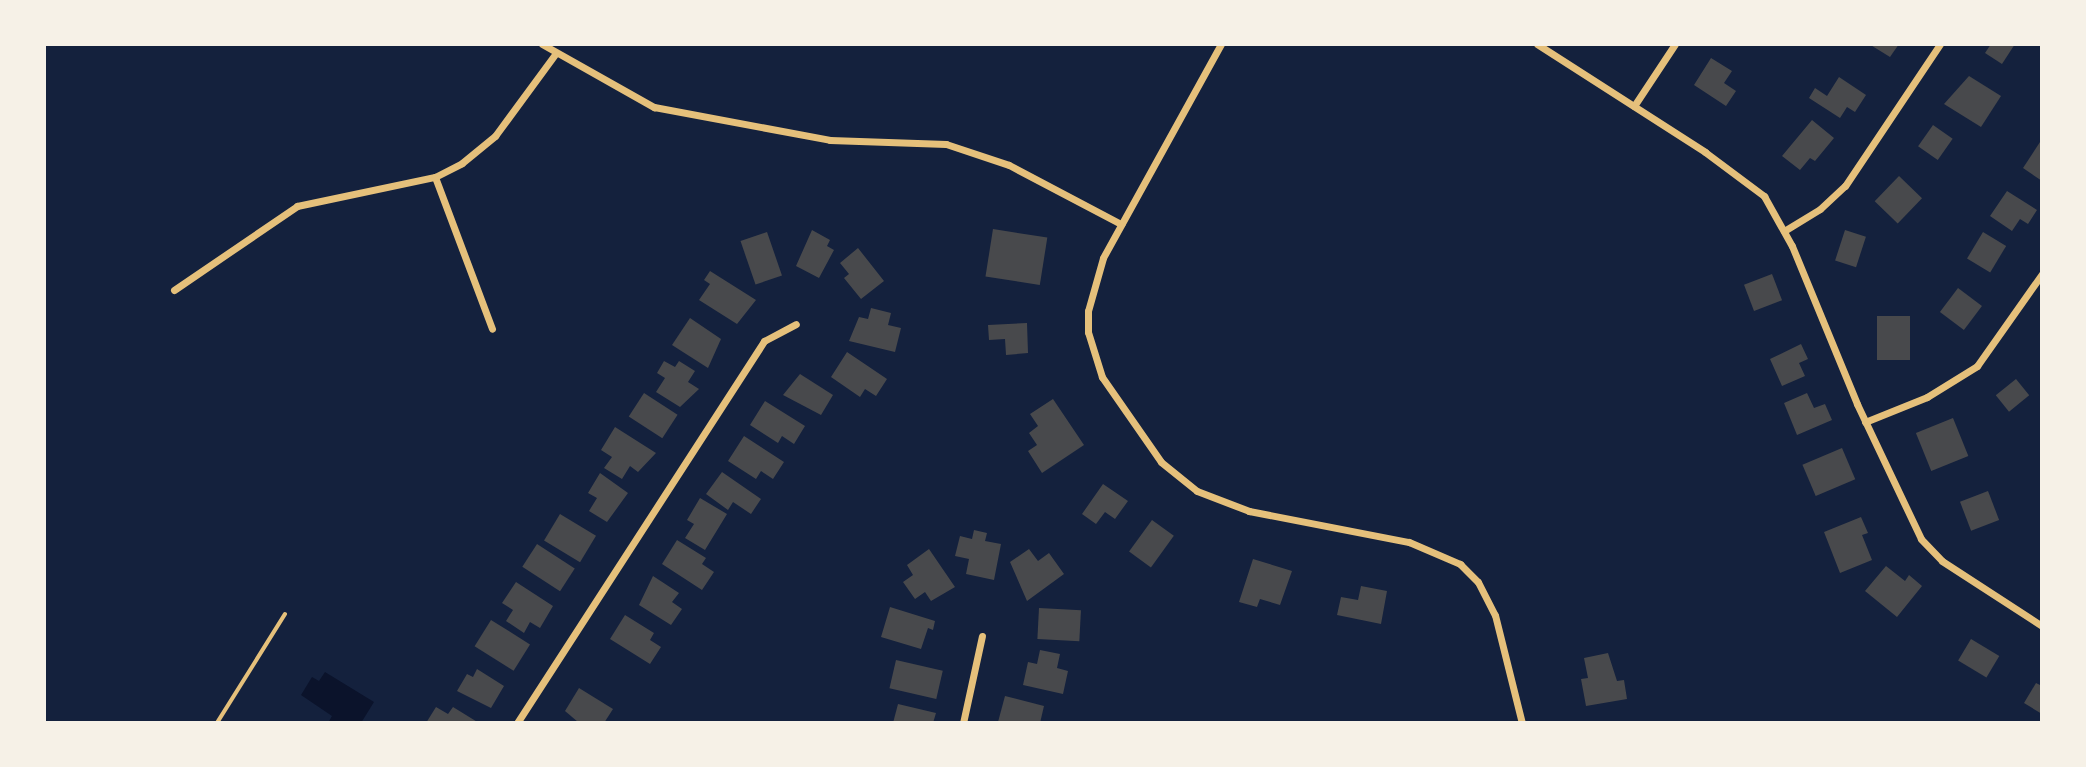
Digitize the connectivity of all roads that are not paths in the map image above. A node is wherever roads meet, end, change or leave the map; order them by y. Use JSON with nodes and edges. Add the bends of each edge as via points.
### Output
{"nodes":[{"id":1,"x":542,"y":44,"type":"edge"},
{"id":2,"x":1221,"y":44,"type":"edge"},
{"id":3,"x":1537,"y":44,"type":"edge"},
{"id":4,"x":1675,"y":44,"type":"edge"},
{"id":5,"x":1940,"y":44,"type":"edge"},
{"id":6,"x":556,"y":53,"type":"junction"},
{"id":7,"x":1634,"y":106,"type":"junction"},
{"id":8,"x":435,"y":177,"type":"junction"},
{"id":9,"x":1121,"y":223,"type":"junction"},
{"id":10,"x":1784,"y":231,"type":"junction"},
{"id":11,"x":2042,"y":274,"type":"edge"},
{"id":12,"x":174,"y":290,"type":"dead end"},
{"id":13,"x":796,"y":324,"type":"dead end"},
{"id":14,"x":492,"y":329,"type":"dead end"},
{"id":15,"x":1866,"y":422,"type":"junction"},
{"id":16,"x":285,"y":614,"type":"dead end"},
{"id":17,"x":2042,"y":626,"type":"edge"},
{"id":18,"x":982,"y":636,"type":"dead end"},
{"id":19,"x":217,"y":723,"type":"edge"},
{"id":20,"x":519,"y":723,"type":"edge"},
{"id":21,"x":964,"y":723,"type":"edge"},
{"id":22,"x":1522,"y":723,"type":"edge"}],
"edges":[{"from":1,"to":6,"type":"street"},
{"from":2,"to":9,"type":"street"},
{"from":3,"to":7,"type":"street"},
{"from":4,"to":7,"type":"street"},
{"from":5,"to":10,"type":"street","via":[[1845,186],[1820,209]]},
{"from":6,"to":8,"type":"street","via":[[495,136]]},
{"from":6,"to":9,"type":"street","via":[[653,107],[830,141],[946,144],[1009,165]]},
{"from":7,"to":10,"type":"street","via":[[1756,190]]},
{"from":8,"to":12,"type":"street","via":[[297,206]]},
{"from":8,"to":14,"type":"street"},
{"from":9,"to":22,"type":"street","via":[[1103,258],[1088,311],[1088,332],[1116,401],[1161,462],[1183,483],[1213,499],[1298,522],[1409,542],[1460,564],[1478,582],[1495,615]]},
{"from":10,"to":15,"type":"street"},
{"from":11,"to":15,"type":"street","via":[[1977,366],[1927,397]]},
{"from":13,"to":20,"type":"street","via":[[764,341]]},
{"from":15,"to":17,"type":"street","via":[[1910,519],[1932,553]]},
{"from":16,"to":19,"type":"lane"},
{"from":18,"to":21,"type":"street"}]}
